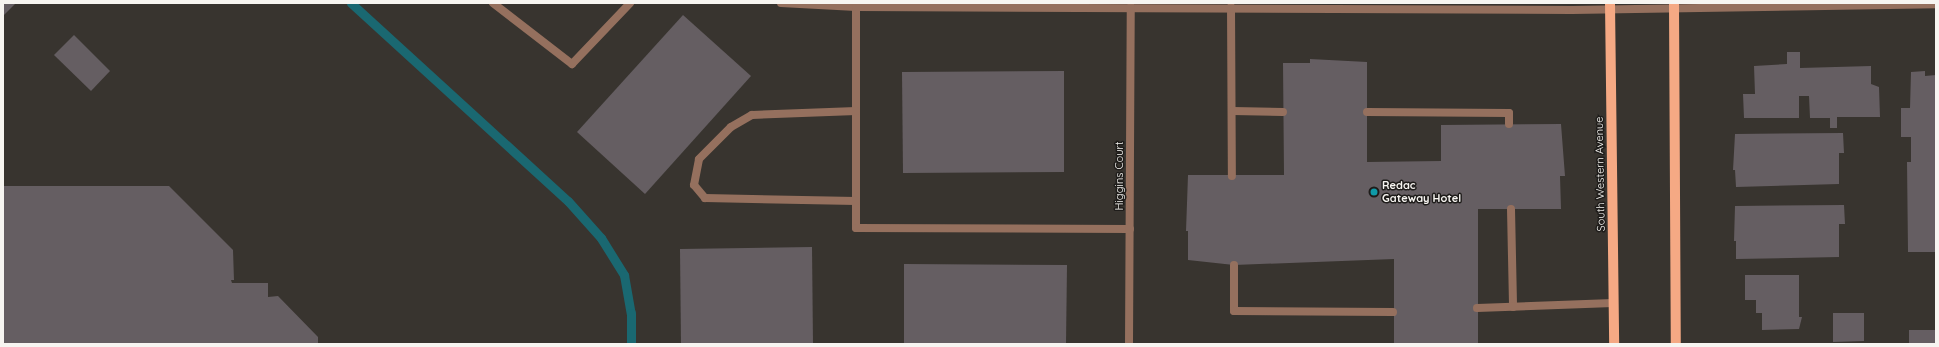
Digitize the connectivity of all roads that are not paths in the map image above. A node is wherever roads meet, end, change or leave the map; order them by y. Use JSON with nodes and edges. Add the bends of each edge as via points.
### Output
{"nodes":[{"id":1,"x":493,"y":3,"type":"edge"},
{"id":2,"x":630,"y":3,"type":"edge"},
{"id":3,"x":781,"y":3,"type":"edge"},
{"id":4,"x":1936,"y":4,"type":"edge"},
{"id":5,"x":975,"y":5,"type":"edge"},
{"id":6,"x":1120,"y":5,"type":"edge"},
{"id":7,"x":1338,"y":6,"type":"edge"},
{"id":8,"x":1506,"y":6,"type":"edge"},
{"id":9,"x":1674,"y":6,"type":"edge"},
{"id":10,"x":856,"y":7,"type":"junction"},
{"id":11,"x":1131,"y":7,"type":"junction"},
{"id":12,"x":1232,"y":7,"type":"junction"},
{"id":13,"x":1610,"y":7,"type":"edge"},
{"id":14,"x":856,"y":111,"type":"junction"},
{"id":15,"x":1233,"y":111,"type":"junction"},
{"id":16,"x":1283,"y":112,"type":"dead end"},
{"id":17,"x":1367,"y":112,"type":"dead end"},
{"id":18,"x":1509,"y":124,"type":"dead end"},
{"id":19,"x":1232,"y":176,"type":"dead end"},
{"id":20,"x":856,"y":201,"type":"junction"},
{"id":21,"x":1511,"y":209,"type":"dead end"},
{"id":22,"x":1130,"y":229,"type":"junction"},
{"id":23,"x":1234,"y":265,"type":"dead end"},
{"id":24,"x":1614,"y":303,"type":"junction"},
{"id":25,"x":1513,"y":307,"type":"junction"},
{"id":26,"x":1477,"y":308,"type":"dead end"},
{"id":27,"x":1393,"y":312,"type":"dead end"},
{"id":28,"x":1129,"y":344,"type":"edge"},
{"id":29,"x":1614,"y":344,"type":"edge"},
{"id":30,"x":1676,"y":344,"type":"edge"}],
"edges":[{"from":1,"to":2,"type":"street","via":[[572,64]]},
{"from":3,"to":10,"type":"street"},
{"from":4,"to":9,"type":"street"},
{"from":5,"to":6,"type":"street"},
{"from":5,"to":10,"type":"street"},
{"from":6,"to":11,"type":"street"},
{"from":7,"to":8,"type":"street"},
{"from":7,"to":12,"type":"street"},
{"from":8,"to":13,"type":"street"},
{"from":9,"to":13,"type":"street"},
{"from":9,"to":30,"type":"main road"},
{"from":10,"to":14,"type":"street"},
{"from":11,"to":12,"type":"street"},
{"from":11,"to":22,"type":"street","name":"Higgins Court"},
{"from":12,"to":15,"type":"street"},
{"from":13,"to":24,"type":"main road","name":"South Western Avenue"},
{"from":14,"to":20,"type":"street"},
{"from":14,"to":20,"type":"street","via":[[752,115],[731,127],[699,159],[694,185],[705,198]]},
{"from":15,"to":16,"type":"street"},
{"from":15,"to":19,"type":"street"},
{"from":17,"to":18,"type":"street","via":[[1508,113]]},
{"from":20,"to":22,"type":"street","via":[[856,228]]},
{"from":21,"to":25,"type":"street"},
{"from":22,"to":28,"type":"street","name":"Higgins Court"},
{"from":23,"to":27,"type":"street","via":[[1234,310]]},
{"from":24,"to":25,"type":"street"},
{"from":24,"to":29,"type":"main road","name":"South Western Avenue"},
{"from":25,"to":26,"type":"street"}]}
